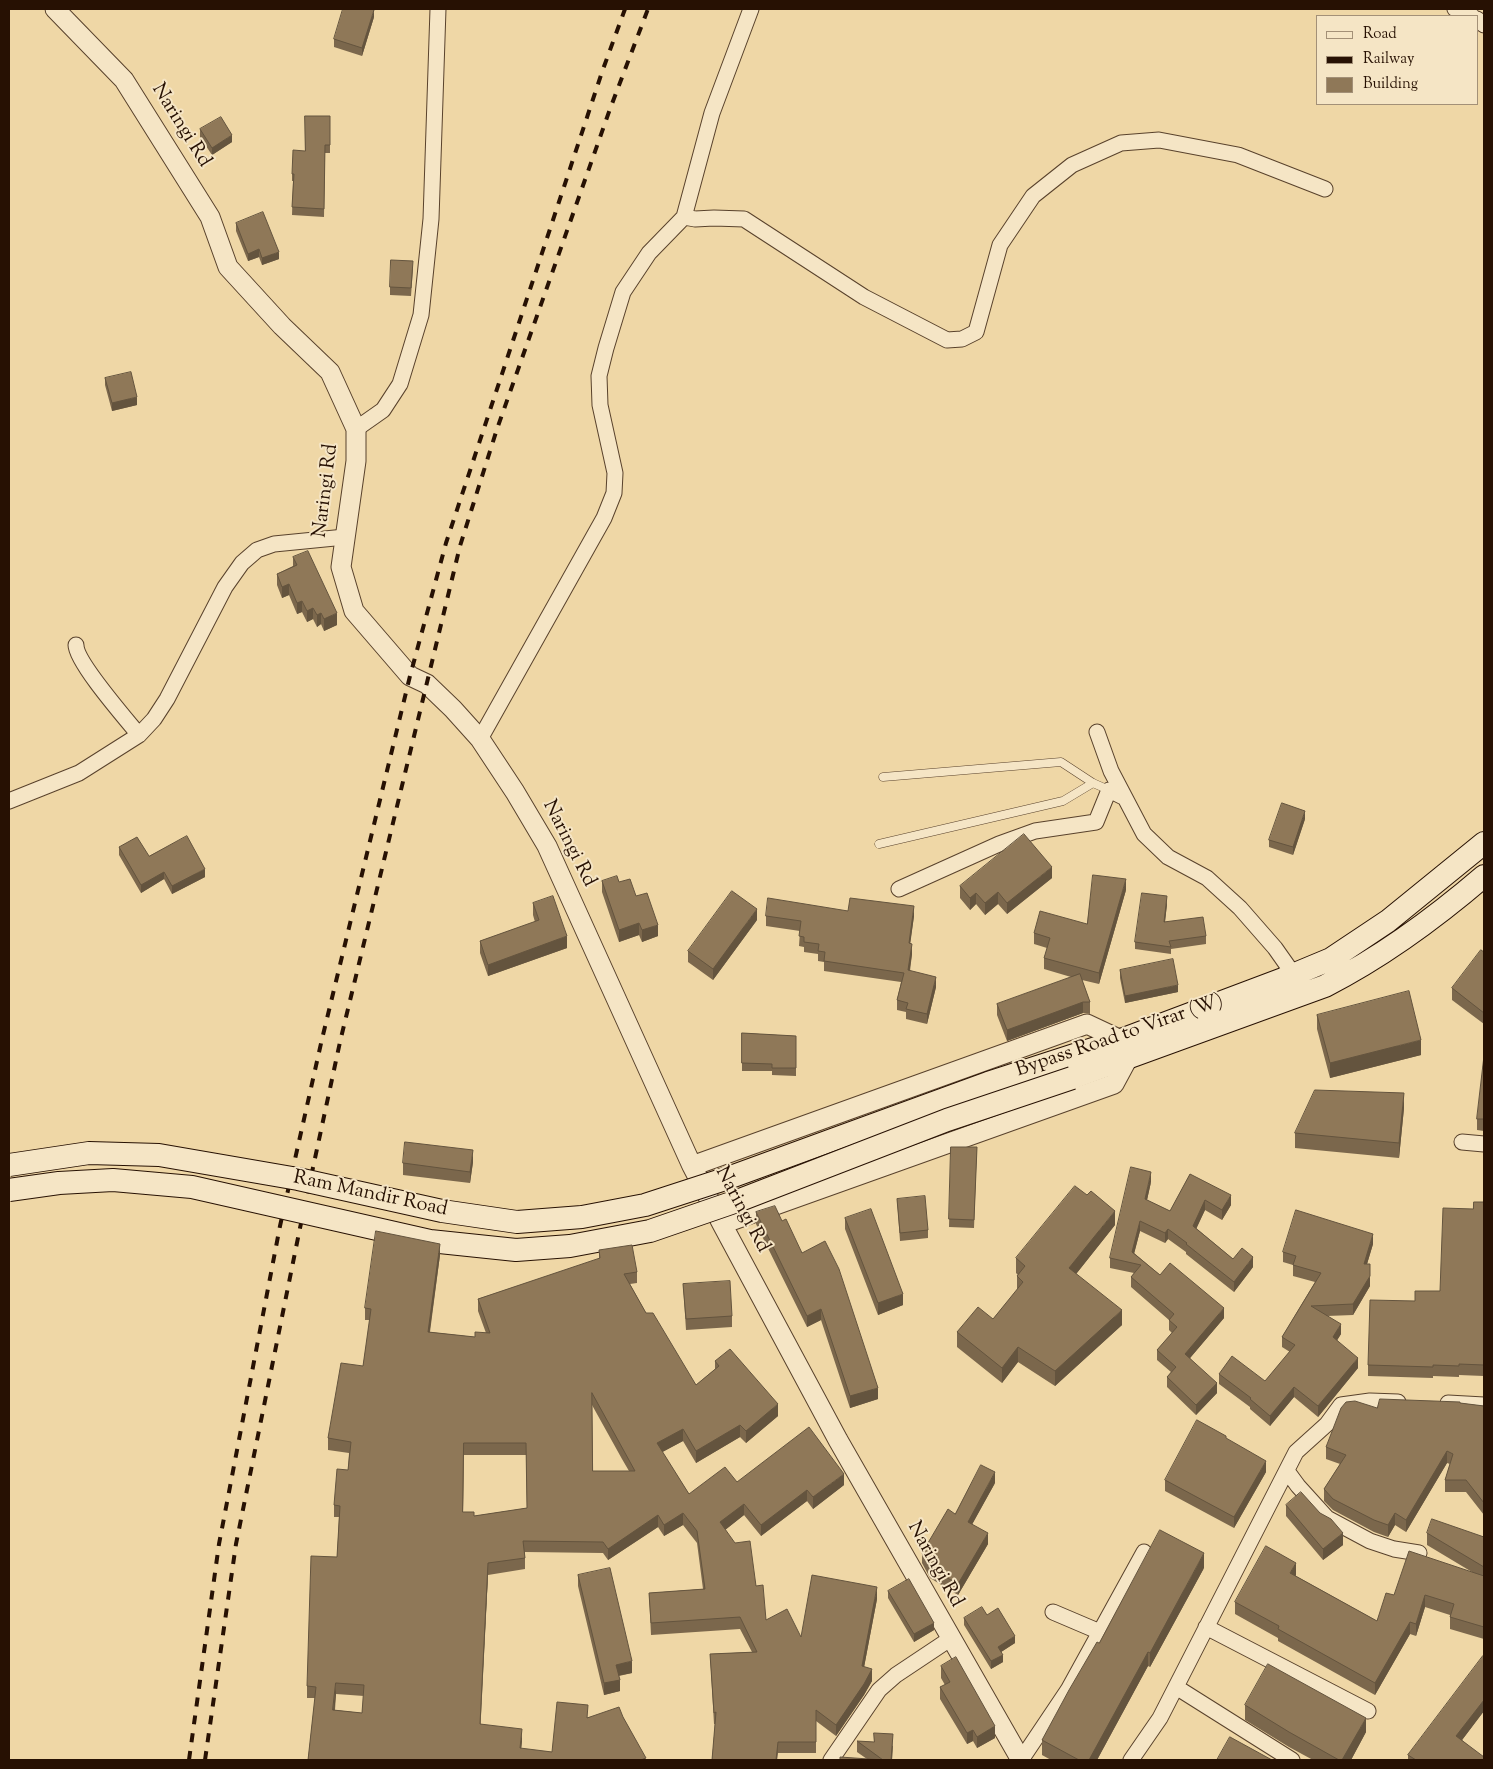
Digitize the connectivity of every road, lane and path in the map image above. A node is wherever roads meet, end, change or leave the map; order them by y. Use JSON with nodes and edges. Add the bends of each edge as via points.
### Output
{"nodes":[{"id":1,"x":55,"y":9,"type":"edge"},
{"id":2,"x":438,"y":9,"type":"edge"},
{"id":3,"x":751,"y":9,"type":"edge"},
{"id":4,"x":1455,"y":9,"type":"edge"},
{"id":5,"x":1470,"y":15,"type":"edge"},
{"id":6,"x":1325,"y":189,"type":"dead end"},
{"id":7,"x":684,"y":217,"type":"junction"},
{"id":8,"x":356,"y":429,"type":"junction"},
{"id":9,"x":345,"y":537,"type":"junction"},
{"id":10,"x":76,"y":645,"type":"dead end"},
{"id":11,"x":1096,"y":732,"type":"dead end"},
{"id":12,"x":139,"y":735,"type":"junction"},
{"id":13,"x":480,"y":739,"type":"junction"},
{"id":14,"x":883,"y":776,"type":"dead end"},
{"id":15,"x":1093,"y":783,"type":"junction"},
{"id":16,"x":1109,"y":790,"type":"junction"},
{"id":17,"x":1125,"y":798,"type":"junction"},
{"id":18,"x":9,"y":800,"type":"edge"},
{"id":19,"x":1484,"y":843,"type":"edge"},
{"id":20,"x":879,"y":844,"type":"dead end"},
{"id":21,"x":1484,"y":876,"type":"edge"},
{"id":22,"x":899,"y":889,"type":"dead end"},
{"id":23,"x":1294,"y":975,"type":"junction"},
{"id":24,"x":1124,"y":1049,"type":"junction"},
{"id":25,"x":1068,"y":1068,"type":"junction"},
{"id":26,"x":1462,"y":1142,"type":"dead end"},
{"id":27,"x":1484,"y":1144,"type":"edge"},
{"id":28,"x":9,"y":1165,"type":"edge"},
{"id":29,"x":692,"y":1166,"type":"junction"},
{"id":30,"x":728,"y":1178,"type":"joint"},
{"id":31,"x":9,"y":1190,"type":"edge"},
{"id":32,"x":722,"y":1224,"type":"junction"},
{"id":33,"x":1416,"y":1402,"type":"edge"},
{"id":34,"x":1434,"y":1403,"type":"edge"},
{"id":35,"x":1484,"y":1405,"type":"edge"},
{"id":36,"x":1287,"y":1471,"type":"junction"},
{"id":37,"x":1144,"y":1552,"type":"dead end"},
{"id":38,"x":1419,"y":1553,"type":"edge"},
{"id":39,"x":1053,"y":1612,"type":"dead end"},
{"id":40,"x":1206,"y":1627,"type":"junction"},
{"id":41,"x":1100,"y":1632,"type":"junction"},
{"id":42,"x":950,"y":1639,"type":"junction"},
{"id":43,"x":1176,"y":1687,"type":"junction"},
{"id":44,"x":1368,"y":1711,"type":"dead end"},
{"id":45,"x":830,"y":1760,"type":"edge"},
{"id":46,"x":1021,"y":1760,"type":"edge"},
{"id":47,"x":1132,"y":1760,"type":"edge"},
{"id":48,"x":1292,"y":1760,"type":"edge"}],
"edges":[{"from":1,"to":8,"type":"street","name":"Naringi Rd","via":[[124,80],[210,217],[228,267],[330,372]]},
{"from":2,"to":8,"type":"street","via":[[431,220],[421,315],[400,384],[383,410]]},
{"from":3,"to":7,"type":"street","via":[[712,113]]},
{"from":4,"to":5,"type":"street"},
{"from":6,"to":7,"type":"street","via":[[1238,155],[1159,140],[1121,143],[1072,165],[1033,196],[1000,245],[976,332],[962,339],[947,340],[864,297],[744,220]]},
{"from":7,"to":13,"type":"street","via":[[649,253],[623,292],[606,348],[599,376],[600,405],[615,473],[614,493],[604,518]]},
{"from":8,"to":9,"type":"street","name":"Naringi Rd","via":[[356,461]]},
{"from":9,"to":12,"type":"street","via":[[274,544],[257,550],[242,563],[224,587],[167,699]]},
{"from":9,"to":13,"type":"street","name":"Naringi Rd","via":[[341,567],[354,611],[410,676],[427,684]]},
{"from":10,"to":12,"type":"street","via":[[84,665]]},
{"from":11,"to":17,"type":"street"},
{"from":12,"to":18,"type":"street","via":[[79,773]]},
{"from":13,"to":29,"type":"street","name":"Naringi Rd","via":[[546,846]]},
{"from":14,"to":15,"type":"lane","via":[[1061,762]]},
{"from":15,"to":16,"type":"lane"},
{"from":15,"to":20,"type":"lane","via":[[1062,801]]},
{"from":16,"to":17,"type":"street"},
{"from":16,"to":22,"type":"street","via":[[1096,822],[1035,831]]},
{"from":17,"to":23,"type":"street","via":[[1144,834],[1168,857],[1207,878],[1240,908]]},
{"from":19,"to":23,"type":"main road","name":"Bypass Road to Virar (W)","via":[[1388,921],[1331,959]]},
{"from":21,"to":24,"type":"main road","via":[[1394,946],[1360,969],[1326,986]]},
{"from":23,"to":24,"type":"main road","name":"Bypass Road to Virar (W)"},
{"from":24,"to":25,"type":"main road"},
{"from":24,"to":29,"type":"street","via":[[1087,1024]]},
{"from":24,"to":32,"type":"street","via":[[1114,1084]]},
{"from":25,"to":30,"type":"main road","name":"Bypass Road to Virar (W)","via":[[988,1083]]},
{"from":25,"to":31,"type":"main road","bridge":true,"via":[[947,1120],[757,1193],[650,1231],[570,1246],[516,1250],[430,1241],[192,1187],[113,1180]]},
{"from":26,"to":27,"type":"street"},
{"from":28,"to":30,"type":"main road","name":"Ram Mandir Road","bridge":true,"via":[[89,1153],[159,1156],[298,1179],[442,1211],[517,1222],[582,1216],[645,1205]]},
{"from":29,"to":32,"type":"street","name":"Naringi Rd"},
{"from":32,"to":42,"type":"street","name":"Naringi Rd"},
{"from":33,"to":36,"type":"street","via":[[1341,1404],[1327,1424],[1296,1452]]},
{"from":34,"to":35,"type":"street"},
{"from":36,"to":38,"type":"street","via":[[1327,1518],[1370,1542]]},
{"from":36,"to":40,"type":"street"},
{"from":37,"to":41,"type":"street"},
{"from":39,"to":41,"type":"street"},
{"from":40,"to":43,"type":"street"},
{"from":40,"to":44,"type":"street"},
{"from":41,"to":46,"type":"street","via":[[1068,1690]]},
{"from":42,"to":45,"type":"street","via":[[879,1690]]},
{"from":42,"to":46,"type":"street","name":"Naringi Rd"},
{"from":43,"to":47,"type":"street"},
{"from":43,"to":48,"type":"street"}]}
